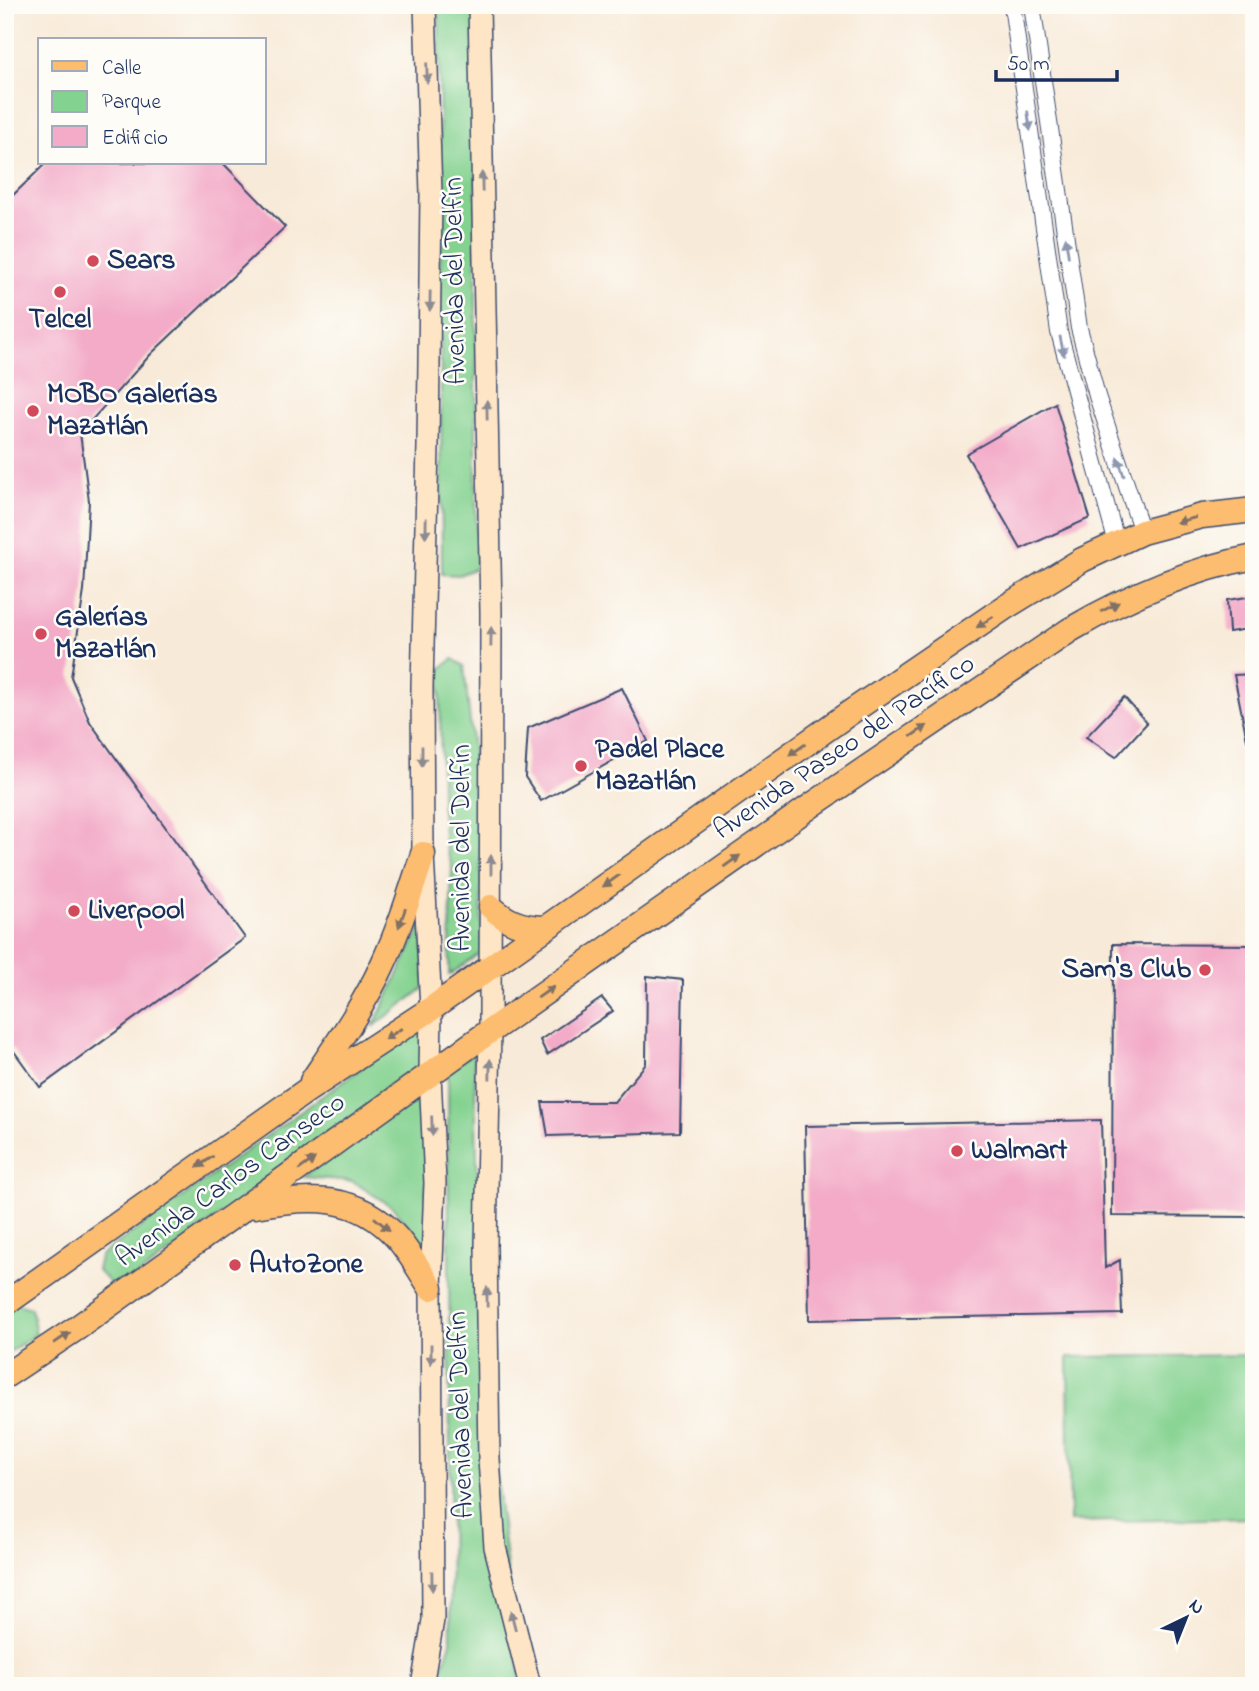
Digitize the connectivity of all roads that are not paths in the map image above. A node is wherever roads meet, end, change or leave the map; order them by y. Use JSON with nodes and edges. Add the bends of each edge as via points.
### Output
{"nodes":[{"id":1,"x":425,"y":5,"type":"edge"},
{"id":2,"x":479,"y":5,"type":"edge"},
{"id":3,"x":1012,"y":5,"type":"edge"},
{"id":4,"x":1032,"y":5,"type":"edge"},
{"id":5,"x":1037,"y":36,"type":"junction"},
{"id":6,"x":1017,"y":39,"type":"junction"},
{"id":7,"x":1254,"y":510,"type":"edge"},
{"id":8,"x":1142,"y":532,"type":"junction"},
{"id":9,"x":1117,"y":544,"type":"junction"},
{"id":10,"x":1254,"y":557,"type":"edge"},
{"id":11,"x":423,"y":853,"type":"junction"},
{"id":12,"x":491,"y":907,"type":"junction"},
{"id":13,"x":543,"y":928,"type":"junction"},
{"id":14,"x":489,"y":967,"type":"junction"},
{"id":15,"x":431,"y":1009,"type":"junction"},
{"id":16,"x":490,"y":1031,"type":"junction"},
{"id":17,"x":430,"y":1074,"type":"junction"},
{"id":18,"x":306,"y":1091,"type":"junction"},
{"id":19,"x":247,"y":1208,"type":"junction"},
{"id":20,"x":431,"y":1288,"type":"junction"},
{"id":21,"x":5,"y":1304,"type":"edge"},
{"id":22,"x":5,"y":1376,"type":"edge"},
{"id":23,"x":422,"y":1686,"type":"edge"},
{"id":24,"x":530,"y":1686,"type":"edge"}],
"edges":[{"from":1,"to":11,"type":"street","name":"Avenida del Delfín","one_way":true,"via":[[431,194]]},
{"from":12,"to":2,"type":"street","name":"Avenida del Delfín","one_way":true,"via":[[491,596]]},
{"from":3,"to":6,"type":"street"},
{"from":4,"to":5,"type":"street"},
{"from":5,"to":6,"type":"street"},
{"from":8,"to":5,"type":"street","one_way":true,"via":[[1079,328]]},
{"from":6,"to":9,"type":"street","one_way":true,"via":[[1059,332]]},
{"from":7,"to":8,"type":"main road","name":"Avenida Paseo del Pacífico","one_way":true,"via":[[1202,516]]},
{"from":8,"to":9,"type":"main road","name":"Avenida Paseo del Pacífico"},
{"from":9,"to":13,"type":"main road","name":"Avenida Paseo del Pacífico","one_way":true,"via":[[1082,560],[993,616]]},
{"from":16,"to":10,"type":"main road","name":"Avenida Paseo del Pacífico","one_way":true,"via":[[1070,630],[1161,583]]},
{"from":11,"to":15,"type":"street","name":"Avenida del Delfín"},
{"from":11,"to":18,"type":"main road","one_way":true,"via":[[382,966]]},
{"from":12,"to":13,"type":"main road","via":[[513,923]]},
{"from":12,"to":14,"type":"street","name":"Avenida del Delfín"},
{"from":13,"to":14,"type":"main road","name":"Avenida Paseo del Pacífico"},
{"from":14,"to":15,"type":"main road","name":"Avenida Carlos Canseco"},
{"from":14,"to":16,"type":"street","name":"Avenida del Delfín"},
{"from":15,"to":17,"type":"street","name":"Avenida del Delfín"},
{"from":15,"to":18,"type":"main road","name":"Avenida Carlos Canseco","one_way":true},
{"from":16,"to":17,"type":"main road","name":"Avenida Carlos Canseco"},
{"from":24,"to":16,"type":"street","name":"Avenida del Delfín","one_way":true,"via":[[495,1547],[490,1472],[486,1247]]},
{"from":19,"to":17,"type":"main road","name":"Avenida Carlos Canseco","one_way":true},
{"from":17,"to":20,"type":"street","name":"Avenida del Delfín","one_way":true,"via":[[435,1183]]},
{"from":18,"to":21,"type":"main road","name":"Avenida Carlos Canseco","one_way":true},
{"from":19,"to":20,"type":"main road","one_way":true,"via":[[294,1198],[354,1207],[397,1237]]},
{"from":22,"to":19,"type":"main road","name":"Avenida Carlos Canseco","one_way":true},
{"from":20,"to":23,"type":"street","name":"Avenida del Delfín","one_way":true,"via":[[433,1619]]}]}
